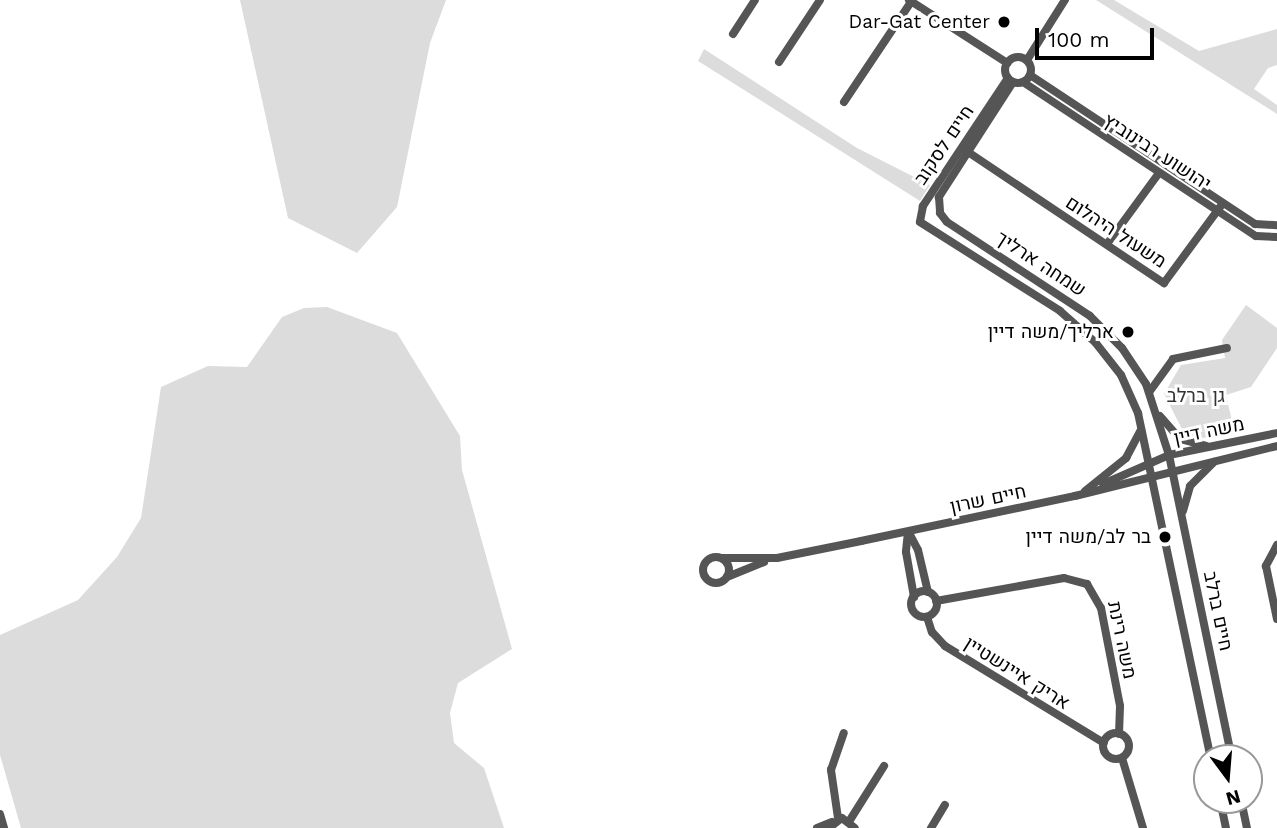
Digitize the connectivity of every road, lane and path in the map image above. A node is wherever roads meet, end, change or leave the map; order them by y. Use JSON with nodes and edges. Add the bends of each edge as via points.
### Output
{"nodes":[{"id":1,"x":755,"y":0,"type":"edge"},
{"id":2,"x":820,"y":0,"type":"edge"},
{"id":3,"x":1065,"y":0,"type":"edge"},
{"id":4,"x":910,"y":1,"type":"edge"},
{"id":5,"x":733,"y":34,"type":"dead end"},
{"id":6,"x":1027,"y":60,"type":"junction"},
{"id":7,"x":779,"y":62,"type":"dead end"},
{"id":8,"x":1007,"y":63,"type":"junction"},
{"id":9,"x":1030,"y":75,"type":"junction"},
{"id":10,"x":1015,"y":81,"type":"junction"},
{"id":11,"x":844,"y":102,"type":"dead end"},
{"id":12,"x":968,"y":152,"type":"junction"},
{"id":13,"x":1159,"y":173,"type":"junction"},
{"id":14,"x":1223,"y":203,"type":"junction"},
{"id":15,"x":938,"y":205,"type":"joint"},
{"id":16,"x":1217,"y":211,"type":"junction"},
{"id":17,"x":1277,"y":225,"type":"edge"},
{"id":18,"x":928,"y":229,"type":"joint"},
{"id":19,"x":1277,"y":237,"type":"edge"},
{"id":20,"x":1107,"y":244,"type":"junction"},
{"id":21,"x":1227,"y":348,"type":"dead end"},
{"id":22,"x":1150,"y":391,"type":"junction"},
{"id":23,"x":1138,"y":413,"type":"junction"},
{"id":24,"x":1158,"y":414,"type":"junction"},
{"id":25,"x":1277,"y":433,"type":"edge"},
{"id":26,"x":1215,"y":446,"type":"junction"},
{"id":27,"x":1277,"y":446,"type":"edge"},
{"id":28,"x":1169,"y":455,"type":"junction"},
{"id":29,"x":1218,"y":459,"type":"junction"},
{"id":30,"x":1149,"y":465,"type":"junction"},
{"id":31,"x":1172,"y":470,"type":"junction"},
{"id":32,"x":1151,"y":476,"type":"junction"},
{"id":33,"x":1085,"y":491,"type":"junction"},
{"id":34,"x":1075,"y":496,"type":"junction"},
{"id":35,"x":1182,"y":517,"type":"junction"},
{"id":36,"x":908,"y":532,"type":"junction"},
{"id":37,"x":1277,"y":545,"type":"edge"},
{"id":38,"x":722,"y":558,"type":"junction"},
{"id":39,"x":776,"y":558,"type":"junction"},
{"id":40,"x":725,"y":579,"type":"junction"},
{"id":41,"x":928,"y":592,"type":"junction"},
{"id":42,"x":914,"y":597,"type":"junction"},
{"id":43,"x":936,"y":601,"type":"junction"},
{"id":44,"x":927,"y":617,"type":"junction"},
{"id":45,"x":1277,"y":619,"type":"edge"},
{"id":46,"x":844,"y":733,"type":"dead end"},
{"id":47,"x":1119,"y":734,"type":"junction"},
{"id":48,"x":1104,"y":743,"type":"junction"},
{"id":49,"x":1208,"y":744,"type":"edge"},
{"id":50,"x":1229,"y":744,"type":"edge"},
{"id":51,"x":1122,"y":758,"type":"junction"},
{"id":52,"x":884,"y":766,"type":"dead end"},
{"id":53,"x":945,"y":805,"type":"dead end"},
{"id":54,"x":0,"y":814,"type":"edge"},
{"id":55,"x":833,"y":823,"type":"edge"},
{"id":56,"x":852,"y":824,"type":"edge"},
{"id":57,"x":4,"y":828,"type":"edge"},
{"id":58,"x":817,"y":828,"type":"edge"},
{"id":59,"x":931,"y":828,"type":"edge"},
{"id":60,"x":1143,"y":828,"type":"edge"}],
"edges":[{"from":1,"to":5,"type":"street"},
{"from":2,"to":7,"type":"street"},
{"from":3,"to":6,"type":"street"},
{"from":4,"to":8,"type":"street"},
{"from":4,"to":11,"type":"street"},
{"from":6,"to":8,"type":"street","via":[[1019,57]]},
{"from":6,"to":9,"type":"street"},
{"from":8,"to":10,"type":"street"},
{"from":9,"to":10,"type":"street"},
{"from":9,"to":14,"type":"street","name":"יהושוע רבינוביץ"},
{"from":10,"to":12,"type":"street","name":"חיים לסקוב"},
{"from":10,"to":13,"type":"street","name":"יהושוע רבינוביץ"},
{"from":10,"to":18,"type":"street","name":"חיים לסקוב","via":[[919,212],[920,222]]},
{"from":12,"to":15,"type":"street","name":"חיים לסקוב"},
{"from":12,"to":20,"type":"street","name":"משעול היהלום"},
{"from":13,"to":16,"type":"street","name":"יהושוע רבינוביץ"},
{"from":13,"to":20,"type":"street"},
{"from":14,"to":16,"type":"street","name":"משעול היהלום"},
{"from":14,"to":17,"type":"street","name":"יהושוע רבינוביץ","via":[[1255,224]]},
{"from":15,"to":22,"type":"street","name":"שמחה ארליך","via":[[947,222],[1090,316],[1122,348]]},
{"from":16,"to":19,"type":"street","name":"יהושוע רבינוביץ","via":[[1256,236]]},
{"from":16,"to":20,"type":"street","name":"משעול היהלום","via":[[1164,283]]},
{"from":18,"to":23,"type":"street","name":"שמחה ארליך","via":[[1079,327],[1110,357]]},
{"from":21,"to":22,"type":"street","via":[[1173,359]]},
{"from":22,"to":24,"type":"street","name":"שמחה ארליך"},
{"from":23,"to":30,"type":"street","name":"שמחה ארליך"},
{"from":23,"to":33,"type":"street","via":[[1142,433],[1134,448]]},
{"from":24,"to":26,"type":"street","via":[[1180,439]]},
{"from":24,"to":28,"type":"street","name":"שמחה ארליך"},
{"from":25,"to":26,"type":"street","name":"משה דיין"},
{"from":26,"to":28,"type":"street","name":"משה דיין"},
{"from":27,"to":29,"type":"street","name":"משה דיין"},
{"from":28,"to":30,"type":"street","name":"משה דיין"},
{"from":28,"to":31,"type":"street","name":"שמחה ארליך"},
{"from":29,"to":31,"type":"street","name":"משה דיין"},
{"from":29,"to":35,"type":"street","via":[[1190,486]]},
{"from":30,"to":32,"type":"street","name":"שמחה ארליך"},
{"from":30,"to":33,"type":"street","name":"חיים שרון"},
{"from":31,"to":32,"type":"street","name":"משה דיין"},
{"from":31,"to":35,"type":"street","name":"חיים ברלב"},
{"from":32,"to":34,"type":"street","name":"חיים שרון"},
{"from":32,"to":49,"type":"street","name":"חיים ברלב"},
{"from":33,"to":34,"type":"street","name":"חיים שרון"},
{"from":34,"to":36,"type":"street","name":"חיים שרון"},
{"from":35,"to":50,"type":"street","name":"חיים ברלב"},
{"from":36,"to":39,"type":"street","name":"חיים שרון"},
{"from":36,"to":41,"type":"street","via":[[918,550]]},
{"from":36,"to":42,"type":"street","via":[[906,552]]},
{"from":37,"to":45,"type":"street","via":[[1266,566]]},
{"from":38,"to":39,"type":"street","name":"חיים שרון"},
{"from":38,"to":40,"type":"street","via":[[729,569]]},
{"from":38,"to":40,"type":"street","via":[[707,560],[703,571],[712,582]]},
{"from":39,"to":40,"type":"street","name":"חיים שרון"},
{"from":41,"to":42,"type":"street"},
{"from":41,"to":43,"type":"street"},
{"from":42,"to":44,"type":"street","via":[[913,612]]},
{"from":43,"to":44,"type":"street","via":[[935,611]]},
{"from":43,"to":47,"type":"street","name":"משה רינת","via":[[1064,578],[1087,584],[1101,608],[1120,706]]},
{"from":44,"to":48,"type":"street","name":"אריק איינשטיין","via":[[932,632],[945,646]]},
{"from":46,"to":55,"type":"street","via":[[831,769]]},
{"from":47,"to":48,"type":"street"},
{"from":47,"to":51,"type":"street","via":[[1129,745]]},
{"from":48,"to":51,"type":"street","via":[[1108,757]]},
{"from":51,"to":60,"type":"street"},
{"from":52,"to":56,"type":"street"},
{"from":53,"to":59,"type":"street"},
{"from":54,"to":57,"type":"street"},
{"from":55,"to":56,"type":"street"},
{"from":55,"to":58,"type":"street"}]}
